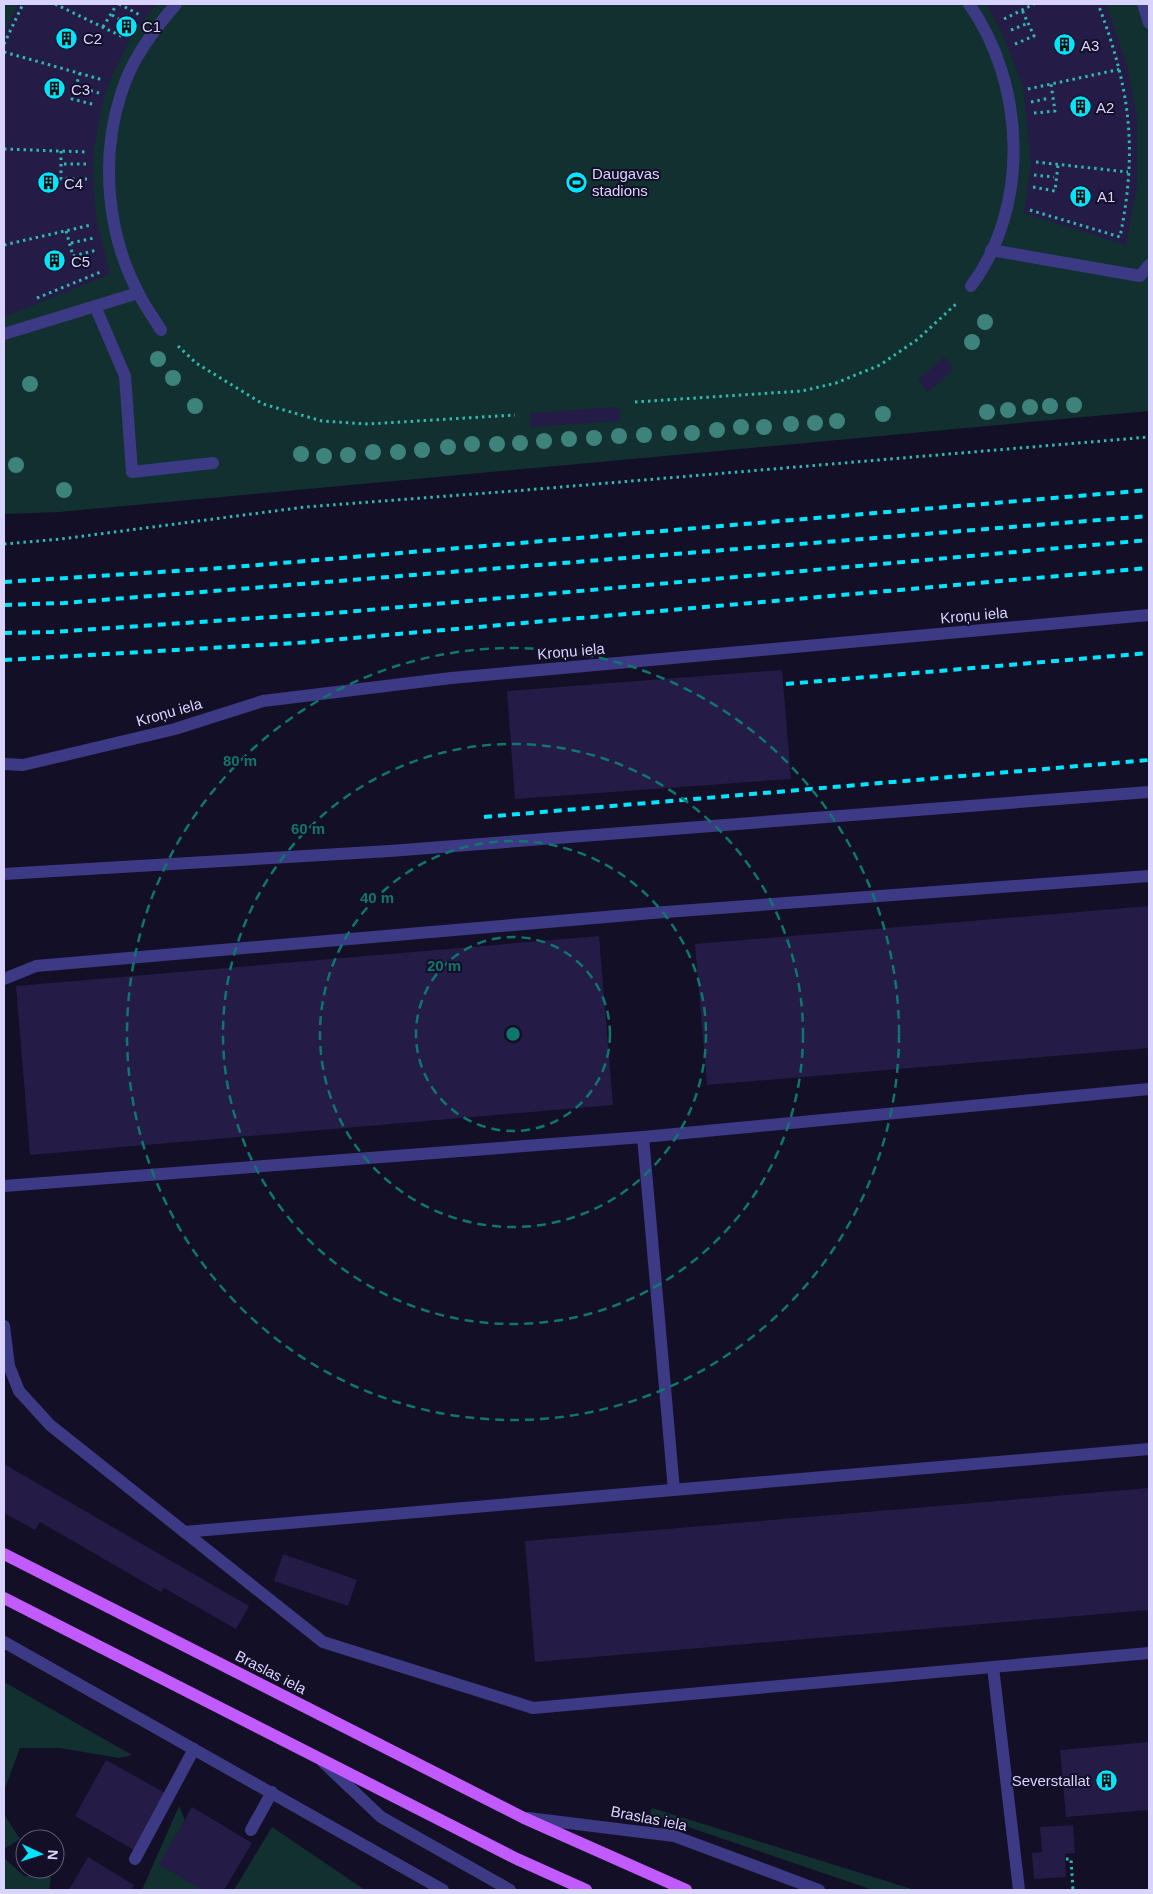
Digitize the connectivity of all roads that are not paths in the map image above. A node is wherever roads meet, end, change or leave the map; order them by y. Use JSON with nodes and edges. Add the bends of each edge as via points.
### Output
{"nodes":[{"id":1,"x":176,"y":4,"type":"edge"},
{"id":2,"x":969,"y":4,"type":"edge"},
{"id":3,"x":1143,"y":4,"type":"edge"},
{"id":4,"x":1149,"y":23,"type":"edge"},
{"id":5,"x":991,"y":250,"type":"junction"},
{"id":6,"x":1149,"y":265,"type":"edge"},
{"id":7,"x":971,"y":286,"type":"road end"},
{"id":8,"x":138,"y":294,"type":"junction"},
{"id":9,"x":95,"y":306,"type":"junction"},
{"id":10,"x":161,"y":330,"type":"road end"},
{"id":11,"x":4,"y":334,"type":"edge"},
{"id":12,"x":213,"y":463,"type":"dead end"},
{"id":13,"x":1149,"y":615,"type":"edge"},
{"id":14,"x":4,"y":764,"type":"edge"},
{"id":15,"x":1149,"y":792,"type":"edge"},
{"id":16,"x":4,"y":874,"type":"edge"},
{"id":17,"x":1149,"y":876,"type":"edge"},
{"id":18,"x":4,"y":978,"type":"edge"},
{"id":19,"x":1149,"y":1089,"type":"edge"},
{"id":20,"x":643,"y":1137,"type":"junction"},
{"id":21,"x":4,"y":1186,"type":"edge"},
{"id":22,"x":4,"y":1326,"type":"edge"},
{"id":23,"x":6,"y":1367,"type":"edge"},
{"id":24,"x":1149,"y":1449,"type":"edge"},
{"id":25,"x":674,"y":1490,"type":"junction"},
{"id":26,"x":184,"y":1532,"type":"junction"},
{"id":27,"x":4,"y":1554,"type":"edge"},
{"id":28,"x":4,"y":1598,"type":"edge"},
{"id":29,"x":4,"y":1642,"type":"edge"},
{"id":30,"x":1149,"y":1654,"type":"edge"},
{"id":31,"x":993,"y":1668,"type":"junction"},
{"id":32,"x":194,"y":1749,"type":"junction"},
{"id":33,"x":322,"y":1760,"type":"junction"},
{"id":34,"x":272,"y":1792,"type":"junction"},
{"id":35,"x":524,"y":1818,"type":"junction"},
{"id":36,"x":251,"y":1830,"type":"dead end"},
{"id":37,"x":135,"y":1859,"type":"dead end"},
{"id":38,"x":438,"y":1889,"type":"edge"},
{"id":39,"x":510,"y":1890,"type":"edge"},
{"id":40,"x":586,"y":1890,"type":"edge"},
{"id":41,"x":686,"y":1890,"type":"edge"},
{"id":42,"x":819,"y":1890,"type":"edge"},
{"id":43,"x":1019,"y":1890,"type":"edge"}],
"edges":[{"from":1,"to":8,"type":"street","via":[[138,55],[120,94],[112,137],[109,181],[113,215],[117,239]]},
{"from":2,"to":5,"type":"street","via":[[988,34],[1004,81],[1012,119],[1014,156],[1008,205]]},
{"from":3,"to":4,"type":"street"},
{"from":5,"to":6,"type":"street","via":[[1140,276]]},
{"from":5,"to":7,"type":"street"},
{"from":8,"to":9,"type":"street"},
{"from":8,"to":10,"type":"street"},
{"from":9,"to":11,"type":"street"},
{"from":9,"to":12,"type":"street","via":[[125,376],[132,472]]},
{"from":13,"to":14,"type":"street","name":"Kroņu iela","via":[[451,678],[263,701],[175,729],[24,765]]},
{"from":15,"to":16,"type":"street","via":[[390,852]]},
{"from":17,"to":18,"type":"street","via":[[652,913],[36,966]]},
{"from":19,"to":20,"type":"street"},
{"from":20,"to":21,"type":"street"},
{"from":20,"to":25,"type":"street"},
{"from":22,"to":23,"type":"street"},
{"from":23,"to":26,"type":"street","via":[[19,1391],[50,1425]]},
{"from":24,"to":25,"type":"street"},
{"from":25,"to":26,"type":"street"},
{"from":26,"to":31,"type":"street","via":[[324,1642],[533,1708]]},
{"from":27,"to":35,"type":"main road","name":"Braslas iela"},
{"from":28,"to":33,"type":"main road"},
{"from":29,"to":32,"type":"street"},
{"from":30,"to":31,"type":"street"},
{"from":31,"to":43,"type":"street"},
{"from":32,"to":34,"type":"street"},
{"from":32,"to":37,"type":"street"},
{"from":33,"to":39,"type":"street","via":[[381,1817]]},
{"from":33,"to":40,"type":"main road","via":[[516,1859]]},
{"from":34,"to":36,"type":"street"},
{"from":34,"to":38,"type":"street"},
{"from":35,"to":41,"type":"main road","name":"Braslas iela"},
{"from":35,"to":42,"type":"street","name":"Braslas iela","via":[[674,1836]]}]}
